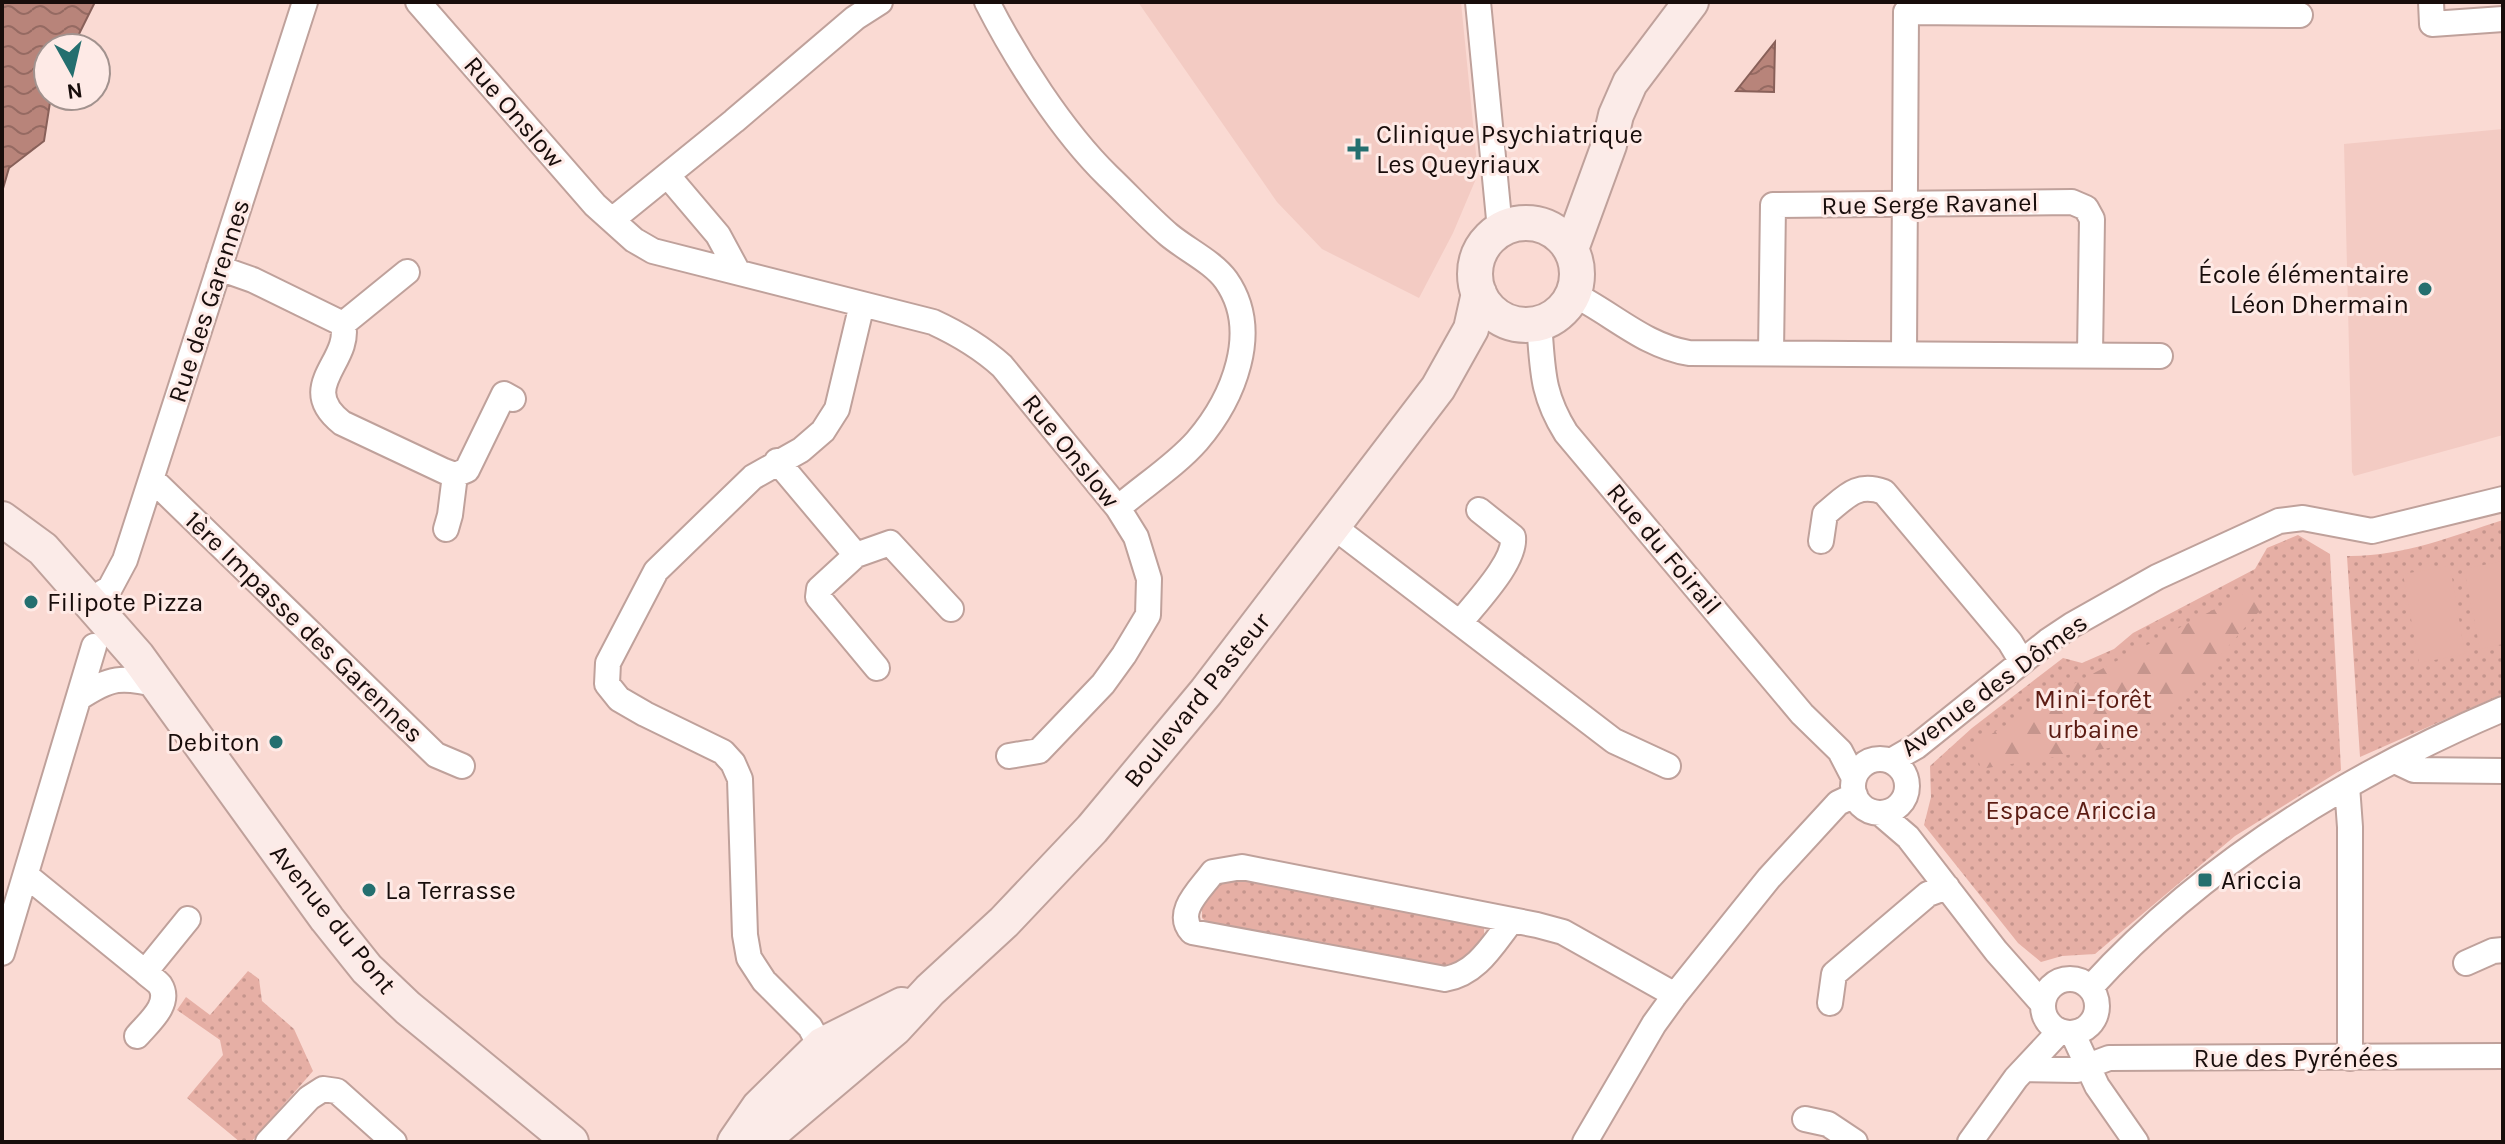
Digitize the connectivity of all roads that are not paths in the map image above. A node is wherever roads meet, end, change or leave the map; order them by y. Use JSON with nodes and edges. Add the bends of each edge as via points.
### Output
{"nodes":[{"id":1,"x":305,"y":2,"type":"edge"},
{"id":2,"x":418,"y":2,"type":"edge"},
{"id":3,"x":880,"y":2,"type":"edge"},
{"id":4,"x":987,"y":2,"type":"edge"},
{"id":5,"x":1478,"y":2,"type":"edge"},
{"id":6,"x":1691,"y":2,"type":"edge"},
{"id":7,"x":2431,"y":2,"type":"edge"},
{"id":8,"x":848,"y":10,"type":"edge"},
{"id":9,"x":2300,"y":15,"type":"dead end"},
{"id":10,"x":2503,"y":19,"type":"edge"},
{"id":11,"x":1598,"y":175,"type":"junction"},
{"id":12,"x":668,"y":176,"type":"junction"},
{"id":13,"x":1906,"y":205,"type":"junction"},
{"id":14,"x":612,"y":220,"type":"junction"},
{"id":15,"x":1545,"y":227,"type":"junction"},
{"id":16,"x":1503,"y":229,"type":"junction"},
{"id":17,"x":1571,"y":249,"type":"junction"},
{"id":18,"x":219,"y":268,"type":"junction"},
{"id":19,"x":407,"y":272,"type":"dead end"},
{"id":20,"x":738,"y":272,"type":"junction"},
{"id":21,"x":1479,"y":293,"type":"junction"},
{"id":22,"x":1573,"y":294,"type":"junction"},
{"id":23,"x":862,"y":304,"type":"junction"},
{"id":24,"x":1504,"y":320,"type":"junction"},
{"id":25,"x":1539,"y":323,"type":"junction"},
{"id":26,"x":343,"y":324,"type":"junction"},
{"id":27,"x":1771,"y":353,"type":"junction"},
{"id":28,"x":1904,"y":354,"type":"junction"},
{"id":29,"x":2090,"y":354,"type":"junction"},
{"id":30,"x":2160,"y":356,"type":"dead end"},
{"id":31,"x":1438,"y":388,"type":"junction"},
{"id":32,"x":513,"y":399,"type":"dead end"},
{"id":33,"x":777,"y":461,"type":"junction"},
{"id":34,"x":455,"y":475,"type":"junction"},
{"id":35,"x":152,"y":479,"type":"junction"},
{"id":36,"x":2503,"y":499,"type":"edge"},
{"id":37,"x":1118,"y":508,"type":"junction"},
{"id":38,"x":1479,"y":510,"type":"dead end"},
{"id":39,"x":2,"y":519,"type":"edge"},
{"id":40,"x":1334,"y":527,"type":"junction"},
{"id":41,"x":446,"y":529,"type":"dead end"},
{"id":42,"x":1821,"y":541,"type":"dead end"},
{"id":43,"x":856,"y":555,"type":"junction"},
{"id":44,"x":102,"y":593,"type":"junction"},
{"id":45,"x":951,"y":609,"type":"dead end"},
{"id":46,"x":1460,"y":623,"type":"junction"},
{"id":47,"x":94,"y":646,"type":"dead end"},
{"id":48,"x":137,"y":656,"type":"junction"},
{"id":49,"x":2022,"y":662,"type":"junction"},
{"id":50,"x":877,"y":668,"type":"dead end"},
{"id":51,"x":159,"y":685,"type":"junction"},
{"id":52,"x":79,"y":698,"type":"junction"},
{"id":53,"x":2503,"y":709,"type":"edge"},
{"id":54,"x":1840,"y":751,"type":"junction"},
{"id":55,"x":1009,"y":756,"type":"dead end"},
{"id":56,"x":1881,"y":760,"type":"junction"},
{"id":57,"x":2395,"y":761,"type":"junction"},
{"id":58,"x":462,"y":766,"type":"dead end"},
{"id":59,"x":1668,"y":766,"type":"dead end"},
{"id":60,"x":2503,"y":771,"type":"edge"},
{"id":61,"x":1854,"y":786,"type":"junction"},
{"id":62,"x":2347,"y":786,"type":"junction"},
{"id":63,"x":1905,"y":797,"type":"junction"},
{"id":64,"x":1880,"y":813,"type":"junction"},
{"id":65,"x":1908,"y":837,"type":"junction"},
{"id":66,"x":27,"y":876,"type":"junction"},
{"id":67,"x":1947,"y":887,"type":"junction"},
{"id":68,"x":188,"y":919,"type":"dead end"},
{"id":69,"x":1512,"y":920,"type":"junction"},
{"id":70,"x":2503,"y":950,"type":"edge"},
{"id":71,"x":2,"y":953,"type":"edge"},
{"id":72,"x":2466,"y":963,"type":"dead end"},
{"id":73,"x":2014,"y":969,"type":"junction"},
{"id":74,"x":145,"y":972,"type":"junction"},
{"id":75,"x":2057,"y":982,"type":"junction"},
{"id":76,"x":2090,"y":988,"type":"junction"},
{"id":77,"x":930,"y":990,"type":"junction"},
{"id":78,"x":1675,"y":995,"type":"junction"},
{"id":79,"x":1830,"y":1003,"type":"dead end"},
{"id":80,"x":2042,"y":1003,"type":"junction"},
{"id":81,"x":2075,"y":1029,"type":"junction"},
{"id":82,"x":137,"y":1036,"type":"dead end"},
{"id":83,"x":822,"y":1045,"type":"junction"},
{"id":84,"x":2503,"y":1056,"type":"edge"},
{"id":85,"x":2350,"y":1058,"type":"junction"},
{"id":86,"x":2090,"y":1067,"type":"junction"},
{"id":87,"x":2025,"y":1069,"type":"junction"},
{"id":88,"x":835,"y":1077,"type":"junction"},
{"id":89,"x":1805,"y":1119,"type":"dead end"},
{"id":90,"x":268,"y":1142,"type":"edge"},
{"id":91,"x":394,"y":1142,"type":"edge"},
{"id":92,"x":571,"y":1142,"type":"edge"},
{"id":93,"x":735,"y":1142,"type":"edge"},
{"id":94,"x":764,"y":1142,"type":"edge"},
{"id":95,"x":1585,"y":1142,"type":"edge"},
{"id":96,"x":1855,"y":1142,"type":"edge"},
{"id":97,"x":1970,"y":1142,"type":"edge"},
{"id":98,"x":2136,"y":1142,"type":"edge"}],
"edges":[{"from":1,"to":18,"type":"street","name":"Rue des Garennes"},
{"from":2,"to":14,"type":"street","name":"Rue Onslow"},
{"from":3,"to":8,"type":"street"},
{"from":4,"to":37,"type":"street","via":[[1026,70],[1071,132],[1169,234],[1225,278],[1242,318],[1244,343],[1217,414],[1195,443]]},
{"from":5,"to":16,"type":"street"},
{"from":6,"to":11,"type":"main road","via":[[1630,83]]},
{"from":7,"to":10,"type":"street","via":[[2432,24]]},
{"from":8,"to":12,"type":"street"},
{"from":9,"to":13,"type":"street","via":[[1906,12]]},
{"from":11,"to":15,"type":"main road"},
{"from":11,"to":17,"type":"main road"},
{"from":12,"to":14,"type":"street"},
{"from":12,"to":20,"type":"street","via":[[718,235]]},
{"from":13,"to":27,"type":"street","name":"Rue Serge Ravanel","via":[[1773,205]]},
{"from":13,"to":28,"type":"street"},
{"from":13,"to":29,"type":"street","name":"Rue Serge Ravanel","via":[[2072,202],[2086,208],[2092,219]]},
{"from":14,"to":20,"type":"street","name":"Rue Onslow","via":[[653,251]]},
{"from":15,"to":16,"type":"main road","via":[[1516,224]]},
{"from":15,"to":17,"type":"main road"},
{"from":16,"to":21,"type":"main road","via":[[1482,250],[1477,264]]},
{"from":17,"to":22,"type":"main road","via":[[1577,279]]},
{"from":18,"to":26,"type":"street"},
{"from":18,"to":35,"type":"street","name":"Rue des Garennes"},
{"from":19,"to":26,"type":"street"},
{"from":20,"to":23,"type":"street","name":"Rue Onslow"},
{"from":21,"to":24,"type":"main road"},
{"from":21,"to":31,"type":"main road","name":"Boulevard Pasteur","via":[[1471,329]]},
{"from":22,"to":25,"type":"main road","via":[[1565,307]]},
{"from":22,"to":27,"type":"street","via":[[1670,350]]},
{"from":23,"to":33,"type":"street","via":[[832,420],[801,450]]},
{"from":23,"to":37,"type":"street","name":"Rue Onslow","via":[[933,322],[982,348]]},
{"from":24,"to":25,"type":"main road"},
{"from":24,"to":31,"type":"main road","name":"Boulevard Pasteur"},
{"from":25,"to":54,"type":"street","name":"Rue du Foirail","via":[[1544,386],[1566,433],[1802,714]]},
{"from":26,"to":34,"type":"street","via":[[345,334],[324,381],[332,415]]},
{"from":27,"to":28,"type":"street"},
{"from":28,"to":29,"type":"street"},
{"from":29,"to":30,"type":"street"},
{"from":31,"to":40,"type":"main road","name":"Boulevard Pasteur"},
{"from":32,"to":34,"type":"street","via":[[504,394],[467,470]]},
{"from":33,"to":43,"type":"street"},
{"from":33,"to":83,"type":"street","via":[[744,485],[656,571],[608,663],[607,684],[619,699],[723,752],[733,763],[740,779],[749,958]]},
{"from":34,"to":41,"type":"street"},
{"from":35,"to":44,"type":"street","name":"Rue des Garennes","via":[[125,560]]},
{"from":35,"to":58,"type":"street","name":"1ère Impasse des Garennes","via":[[436,755]]},
{"from":36,"to":49,"type":"street","name":"Avenue des Dômes","via":[[2372,531],[2303,518],[2279,521],[2116,598]]},
{"from":37,"to":55,"type":"street","name":"Rue Onslow","via":[[1136,537],[1149,579],[1148,615],[1103,684],[1039,751]]},
{"from":38,"to":46,"type":"street","via":[[1513,537],[1514,548]]},
{"from":39,"to":44,"type":"main road","name":"Avenue du Pont","via":[[81,572]]},
{"from":39,"to":48,"type":"main road","name":"Avenue du Pont","via":[[43,549]]},
{"from":40,"to":46,"type":"street"},
{"from":40,"to":77,"type":"main road","name":"Boulevard Pasteur","via":[[1092,829]]},
{"from":42,"to":49,"type":"street","via":[[1825,514],[1849,494],[1860,488],[1884,492]]},
{"from":43,"to":45,"type":"street","via":[[890,543]]},
{"from":43,"to":50,"type":"street","via":[[819,589],[818,597]]},
{"from":44,"to":48,"type":"main road","name":"Avenue du Pont"},
{"from":46,"to":59,"type":"street","via":[[1614,741]]},
{"from":47,"to":52,"type":"street"},
{"from":48,"to":51,"type":"main road","name":"Avenue du Pont"},
{"from":49,"to":56,"type":"street","name":"Avenue des Dômes","via":[[1917,746]]},
{"from":51,"to":52,"type":"street","via":[[133,679],[105,681]]},
{"from":51,"to":92,"type":"main road","name":"Avenue du Pont","via":[[367,969]]},
{"from":52,"to":66,"type":"street"},
{"from":53,"to":57,"type":"street"},
{"from":54,"to":56,"type":"street","name":"Rue du Foirail"},
{"from":54,"to":61,"type":"street","name":"Rue du Foirail"},
{"from":56,"to":61,"type":"street","via":[[1858,770]]},
{"from":56,"to":63,"type":"street","via":[[1903,772]]},
{"from":57,"to":60,"type":"street","via":[[2414,770]]},
{"from":57,"to":62,"type":"street"},
{"from":61,"to":64,"type":"street","via":[[1860,804]]},
{"from":61,"to":78,"type":"street","via":[[1769,878]]},
{"from":62,"to":76,"type":"street","via":[[2205,880]]},
{"from":62,"to":85,"type":"street"},
{"from":63,"to":64,"type":"street"},
{"from":63,"to":65,"type":"street"},
{"from":64,"to":65,"type":"street"},
{"from":65,"to":67,"type":"street"},
{"from":66,"to":71,"type":"street"},
{"from":66,"to":74,"type":"street"},
{"from":67,"to":73,"type":"street"},
{"from":67,"to":79,"type":"street","via":[[1928,894],[1834,974]]},
{"from":68,"to":74,"type":"street"},
{"from":69,"to":69,"type":"street","via":[[1471,970],[1445,979],[1192,932],[1184,912],[1213,872],[1242,867]]},
{"from":69,"to":78,"type":"street","via":[[1563,932]]},
{"from":70,"to":72,"type":"street"},
{"from":73,"to":75,"type":"street"},
{"from":73,"to":80,"type":"street"},
{"from":74,"to":82,"type":"street","via":[[161,986],[163,998]]},
{"from":75,"to":76,"type":"street","via":[[2075,979]]},
{"from":75,"to":80,"type":"street"},
{"from":76,"to":81,"type":"street","via":[[2097,1005]]},
{"from":77,"to":83,"type":"main road","name":"Boulevard Pasteur"},
{"from":77,"to":88,"type":"main road","name":"Boulevard Pasteur","via":[[895,1028]]},
{"from":78,"to":95,"type":"street"},
{"from":80,"to":81,"type":"street","via":[[2045,1020]]},
{"from":81,"to":86,"type":"street"},
{"from":81,"to":87,"type":"street"},
{"from":83,"to":88,"type":"street"},
{"from":83,"to":93,"type":"main road","name":"Boulevard Pasteur","via":[[759,1107]]},
{"from":84,"to":85,"type":"street","name":"Rue des Pyrénées"},
{"from":85,"to":86,"type":"street","name":"Rue des Pyrénées","via":[[2109,1058]]},
{"from":86,"to":87,"type":"street","name":"Rue des Pyrénées"},
{"from":86,"to":98,"type":"street"},
{"from":87,"to":97,"type":"street"},
{"from":88,"to":94,"type":"main road","name":"Boulevard Pasteur"},
{"from":89,"to":96,"type":"street","via":[[1828,1124]]},
{"from":90,"to":91,"type":"street","via":[[323,1089],[337,1091]]}]}
